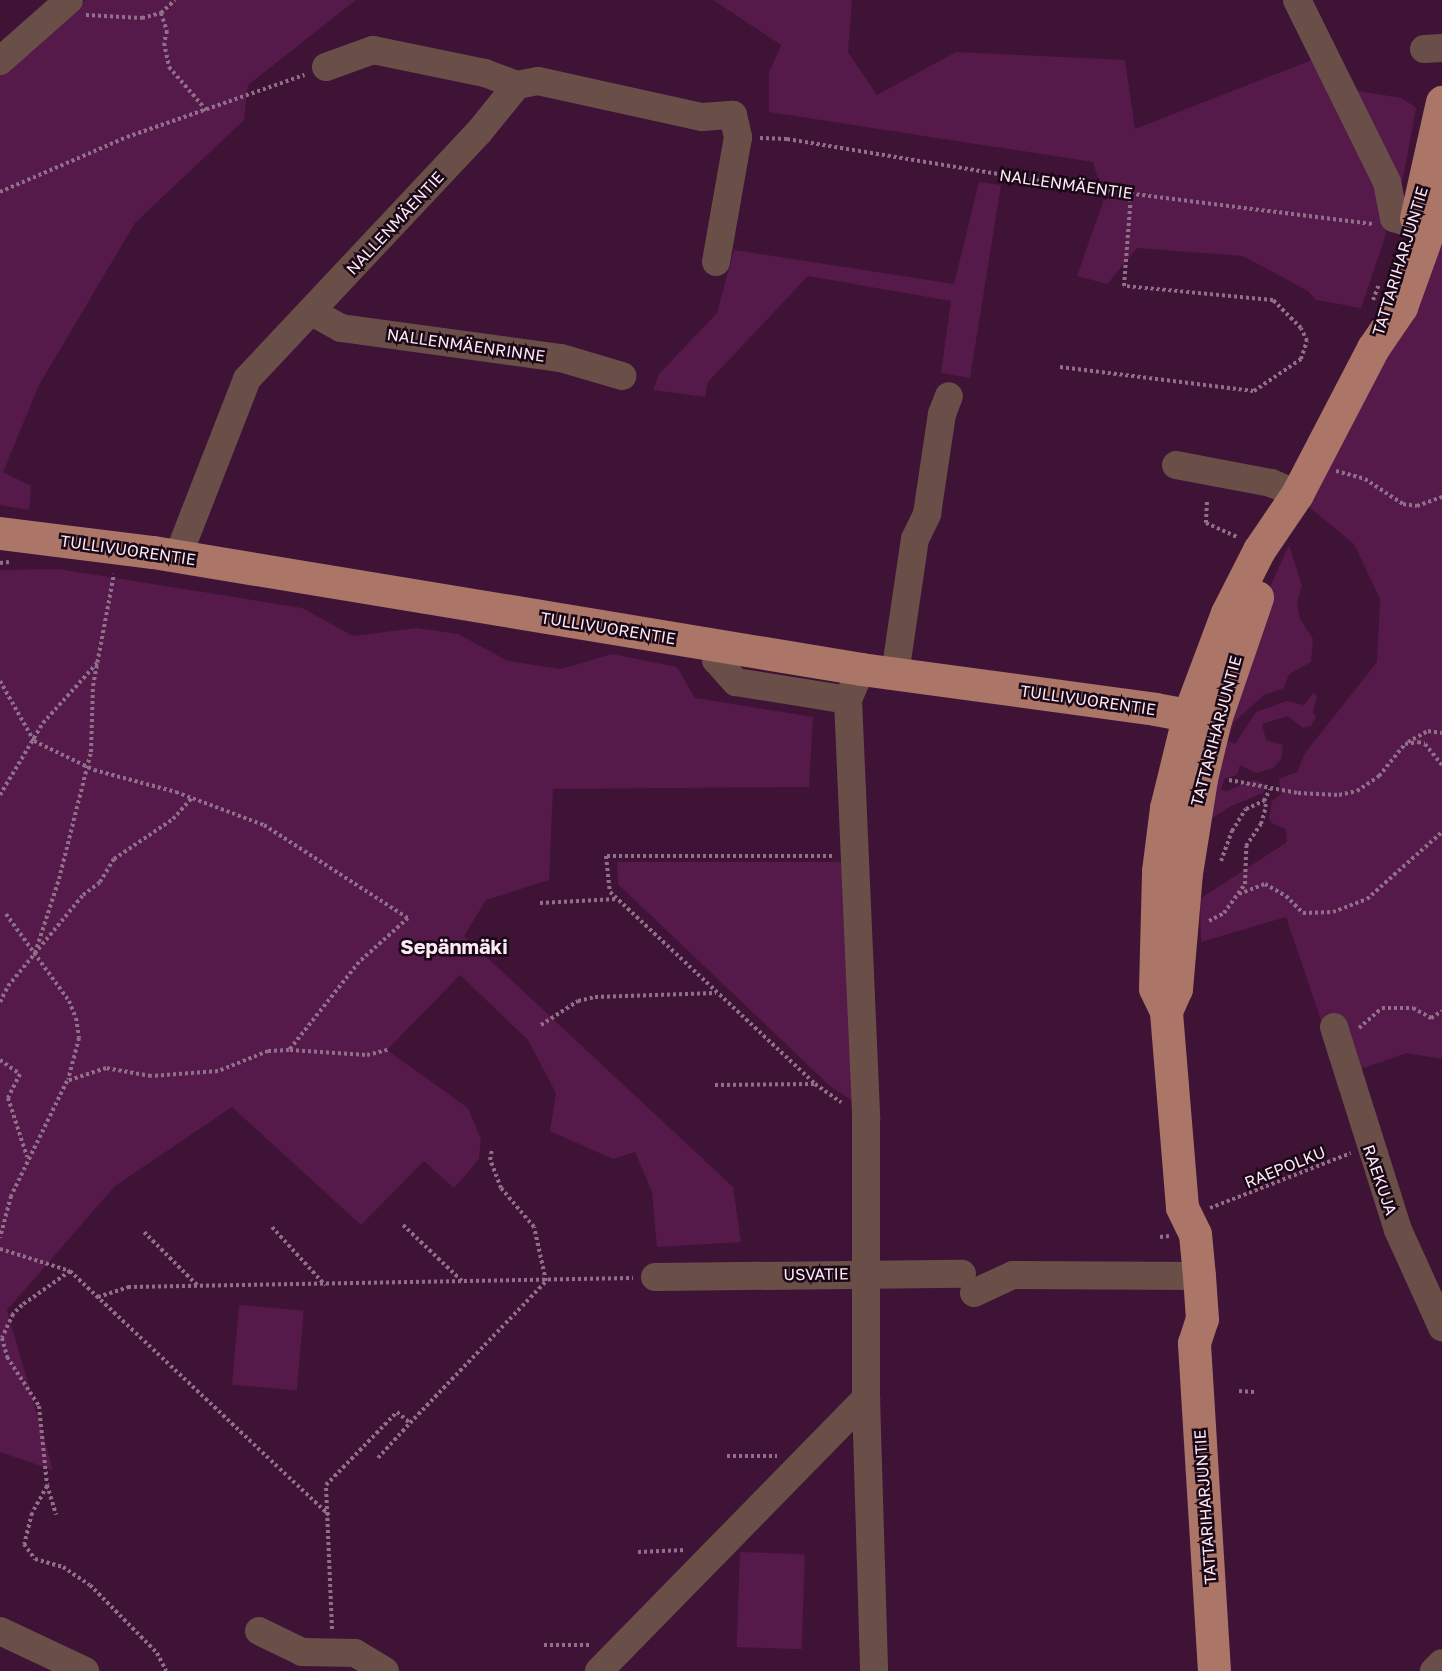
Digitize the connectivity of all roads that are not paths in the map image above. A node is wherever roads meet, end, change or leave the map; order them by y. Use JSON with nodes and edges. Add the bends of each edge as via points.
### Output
{"nodes":[{"id":1,"x":1297,"y":0,"type":"edge"},
{"id":2,"x":60,"y":8,"type":"edge"},
{"id":3,"x":0,"y":61,"type":"edge"},
{"id":4,"x":326,"y":67,"type":"road end"},
{"id":5,"x":517,"y":85,"type":"junction"},
{"id":6,"x":1442,"y":102,"type":"edge"},
{"id":7,"x":1442,"y":193,"type":"edge"},
{"id":8,"x":1404,"y":221,"type":"junction"},
{"id":9,"x":716,"y":262,"type":"dead end"},
{"id":10,"x":312,"y":312,"type":"junction"},
{"id":11,"x":1373,"y":348,"type":"junction"},
{"id":12,"x":622,"y":376,"type":"dead end"},
{"id":13,"x":950,"y":396,"type":"dead end"},
{"id":14,"x":1176,"y":465,"type":"dead end"},
{"id":15,"x":1297,"y":494,"type":"junction"},
{"id":16,"x":0,"y":533,"type":"edge"},
{"id":17,"x":178,"y":556,"type":"junction"},
{"id":18,"x":717,"y":645,"type":"junction"},
{"id":19,"x":861,"y":669,"type":"junction"},
{"id":20,"x":895,"y":674,"type":"junction"},
{"id":21,"x":848,"y":700,"type":"junction"},
{"id":22,"x":1202,"y":717,"type":"junction"},
{"id":23,"x":1336,"y":1035,"type":"road end"},
{"id":24,"x":865,"y":1273,"type":"junction"},
{"id":25,"x":1189,"y":1276,"type":"junction"},
{"id":26,"x":663,"y":1277,"type":"road end"},
{"id":27,"x":1442,"y":1327,"type":"edge"},
{"id":28,"x":866,"y":1398,"type":"junction"},
{"id":29,"x":0,"y":1631,"type":"edge"},
{"id":30,"x":259,"y":1631,"type":"dead end"},
{"id":31,"x":1442,"y":1663,"type":"edge"},
{"id":32,"x":85,"y":1671,"type":"edge"},
{"id":33,"x":385,"y":1671,"type":"edge"},
{"id":34,"x":599,"y":1671,"type":"edge"},
{"id":35,"x":874,"y":1671,"type":"edge"},
{"id":36,"x":1214,"y":1671,"type":"edge"},
{"id":37,"x":1434,"y":1671,"type":"edge"}],
"edges":[{"from":1,"to":8,"type":"street"},
{"from":2,"to":3,"type":"street"},
{"from":4,"to":5,"type":"street","via":[[373,50],[485,72]]},
{"from":5,"to":9,"type":"street","via":[[538,81],[736,126]]},
{"from":5,"to":10,"type":"street","name":"NALLENMÄENTIE","via":[[479,132]]},
{"from":6,"to":8,"type":"main road","name":"TATTARIHARJUNTIE"},
{"from":7,"to":11,"type":"main road","name":"TATTARIHARJUNTIE","via":[[1401,307]]},
{"from":8,"to":11,"type":"main road","name":"TATTARIHARJUNTIE"},
{"from":10,"to":12,"type":"street","name":"NALLENMÄENRINNE","via":[[341,328],[561,358]]},
{"from":10,"to":17,"type":"street","name":"NALLENMÄENTIE","via":[[247,379]]},
{"from":11,"to":15,"type":"main road","name":"TATTARIHARJUNTIE"},
{"from":13,"to":20,"type":"street","via":[[942,414],[927,514],[915,539]]},
{"from":14,"to":15,"type":"street","via":[[1253,478]]},
{"from":15,"to":22,"type":"main road","name":"TATTARIHARJUNTIE","via":[[1238,648]]},
{"from":16,"to":17,"type":"main road","name":"TULLIVUORENTIE"},
{"from":17,"to":18,"type":"main road","name":"TULLIVUORENTIE"},
{"from":18,"to":19,"type":"main road","name":"TULLIVUORENTIE"},
{"from":18,"to":21,"type":"street","via":[[716,660],[736,682]]},
{"from":19,"to":20,"type":"main road","name":"TULLIVUORENTIE"},
{"from":19,"to":21,"type":"street"},
{"from":20,"to":22,"type":"main road","name":"TULLIVUORENTIE"},
{"from":21,"to":24,"type":"street","via":[[866,1119]]},
{"from":22,"to":25,"type":"main road","name":"TATTARIHARJUNTIE","via":[[1176,989],[1166,1011],[1196,1207]]},
{"from":23,"to":27,"type":"street","name":"RAEKUJA","via":[[1368,1146],[1398,1230]]},
{"from":24,"to":25,"type":"street","name":"USVATIE","via":[[968,1283],[1013,1275]]},
{"from":24,"to":26,"type":"street","name":"USVATIE"},
{"from":24,"to":28,"type":"street"},
{"from":25,"to":36,"type":"main road","name":"TATTARIHARJUNTIE","via":[[1202,1319],[1194,1343]]},
{"from":28,"to":34,"type":"street"},
{"from":28,"to":35,"type":"street"},
{"from":29,"to":32,"type":"street"},
{"from":30,"to":33,"type":"street","via":[[302,1652],[355,1653]]},
{"from":31,"to":37,"type":"street"}]}
